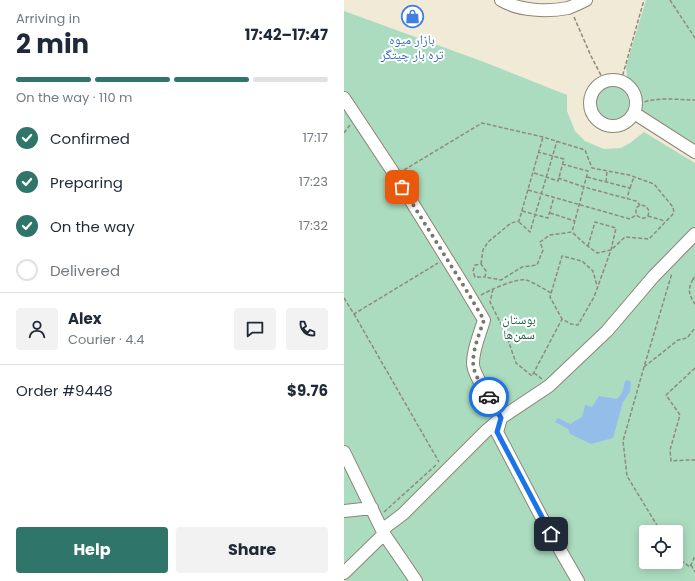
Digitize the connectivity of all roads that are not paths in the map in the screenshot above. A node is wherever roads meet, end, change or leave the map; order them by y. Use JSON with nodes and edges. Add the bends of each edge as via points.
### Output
{"nodes":[{"id":1,"x":501,"y":0,"type":"edge"},
{"id":2,"x":586,"y":0,"type":"edge"},
{"id":3,"x":344,"y":98,"type":"edge"},
{"id":4,"x":635,"y":109,"type":"junction"},
{"id":5,"x":695,"y":152,"type":"edge"},
{"id":6,"x":695,"y":234,"type":"edge"},
{"id":7,"x":501,"y":418,"type":"junction"},
{"id":8,"x":344,"y":452,"type":"edge"},
{"id":9,"x":372,"y":508,"type":"junction"},
{"id":10,"x":344,"y":511,"type":"edge"},
{"id":11,"x":383,"y":532,"type":"junction"},
{"id":12,"x":344,"y":572,"type":"edge"},
{"id":13,"x":416,"y":581,"type":"edge"},
{"id":14,"x":578,"y":581,"type":"edge"}],
"edges":[{"from":1,"to":2,"type":"street","via":[[523,8],[545,11],[570,8]]},
{"from":3,"to":7,"type":"street","via":[[395,175],[484,320],[472,364]]},
{"from":4,"to":4,"type":"street","via":[[623,124],[602,124],[589,106],[592,91],[604,81],[621,81],[636,98]]},
{"from":4,"to":5,"type":"street"},
{"from":6,"to":7,"type":"street","via":[[607,330],[549,386]]},
{"from":7,"to":11,"type":"street"},
{"from":7,"to":14,"type":"street","via":[[497,432]]},
{"from":8,"to":9,"type":"street"},
{"from":9,"to":10,"type":"street"},
{"from":9,"to":11,"type":"street"},
{"from":11,"to":12,"type":"street"},
{"from":11,"to":13,"type":"street"}]}
